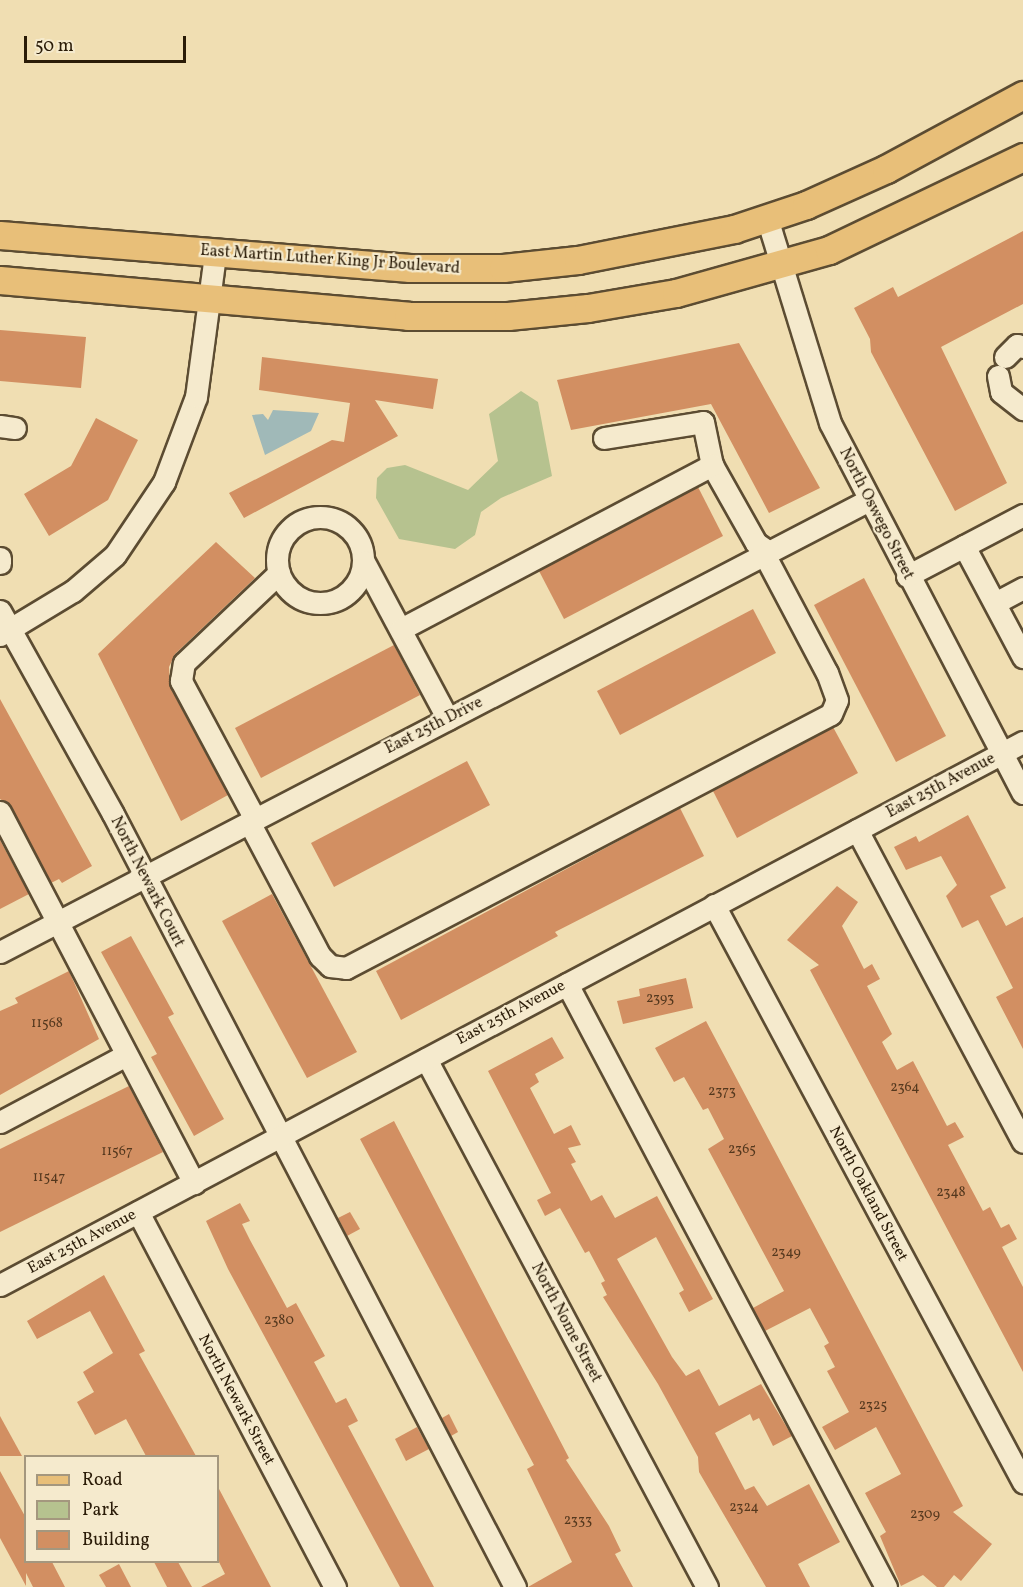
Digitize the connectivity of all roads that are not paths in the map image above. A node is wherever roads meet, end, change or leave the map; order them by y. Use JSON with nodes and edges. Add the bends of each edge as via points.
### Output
{"nodes":[{"id":1,"x":1023,"y":95,"type":"edge"},
{"id":2,"x":1023,"y":157,"type":"edge"},
{"id":3,"x":767,"y":218,"type":"junction"},
{"id":4,"x":0,"y":235,"type":"edge"},
{"id":5,"x":215,"y":254,"type":"junction"},
{"id":6,"x":782,"y":266,"type":"junction"},
{"id":7,"x":0,"y":280,"type":"edge"},
{"id":8,"x":212,"y":302,"type":"junction"},
{"id":9,"x":1009,"y":360,"type":"edge"},
{"id":10,"x":1023,"y":408,"type":"edge"},
{"id":11,"x":604,"y":438,"type":"dead end"},
{"id":12,"x":712,"y":465,"type":"junction"},
{"id":13,"x":867,"y":501,"type":"junction"},
{"id":14,"x":1023,"y":515,"type":"edge"},
{"id":15,"x":964,"y":546,"type":"junction"},
{"id":16,"x":766,"y":553,"type":"junction"},
{"id":17,"x":0,"y":558,"type":"edge"},
{"id":18,"x":364,"y":562,"type":"junction"},
{"id":19,"x":0,"y":563,"type":"edge"},
{"id":20,"x":279,"y":573,"type":"junction"},
{"id":21,"x":907,"y":576,"type":"junction"},
{"id":22,"x":1023,"y":588,"type":"edge"},
{"id":23,"x":994,"y":603,"type":"junction"},
{"id":24,"x":3,"y":625,"type":"edge"},
{"id":25,"x":401,"y":629,"type":"junction"},
{"id":26,"x":1023,"y":657,"type":"edge"},
{"id":27,"x":448,"y":719,"type":"junction"},
{"id":28,"x":1023,"y":742,"type":"edge"},
{"id":29,"x":1002,"y":753,"type":"junction"},
{"id":30,"x":1023,"y":793,"type":"edge"},
{"id":31,"x":0,"y":812,"type":"edge"},
{"id":32,"x":252,"y":820,"type":"junction"},
{"id":33,"x":857,"y":830,"type":"junction"},
{"id":34,"x":144,"y":876,"type":"junction"},
{"id":35,"x":714,"y":905,"type":"junction"},
{"id":36,"x":58,"y":921,"type":"junction"},
{"id":37,"x":0,"y":952,"type":"edge"},
{"id":38,"x":567,"y":984,"type":"junction"},
{"id":39,"x":126,"y":1055,"type":"junction"},
{"id":40,"x":426,"y":1059,"type":"junction"},
{"id":41,"x":0,"y":1122,"type":"edge"},
{"id":42,"x":279,"y":1138,"type":"junction"},
{"id":43,"x":1023,"y":1142,"type":"edge"},
{"id":44,"x":194,"y":1183,"type":"junction"},
{"id":45,"x":138,"y":1212,"type":"junction"},
{"id":46,"x":0,"y":1285,"type":"edge"},
{"id":47,"x":1023,"y":1482,"type":"edge"},
{"id":48,"x":335,"y":1587,"type":"edge"},
{"id":49,"x":516,"y":1587,"type":"edge"},
{"id":50,"x":707,"y":1587,"type":"edge"},
{"id":51,"x":886,"y":1587,"type":"edge"}],
"edges":[{"from":1,"to":3,"type":"main road","name":"East Martin Luther King Jr Boulevard","via":[[876,174]]},
{"from":2,"to":6,"type":"main road","via":[[875,230]]},
{"from":3,"to":5,"type":"main road","name":"East Martin Luther King Jr Boulevard","via":[[662,246],[503,268],[410,268]]},
{"from":3,"to":6,"type":"street","name":"North Oswego Street"},
{"from":4,"to":5,"type":"main road","name":"East Martin Luther King Jr Boulevard"},
{"from":5,"to":8,"type":"street"},
{"from":6,"to":8,"type":"main road","via":[[676,293],[508,316],[408,316]]},
{"from":6,"to":13,"type":"street","name":"North Oswego Street","via":[[818,394]]},
{"from":7,"to":8,"type":"main road"},
{"from":8,"to":24,"type":"street","via":[[190,420],[148,510],[115,555],[93,575]]},
{"from":9,"to":10,"type":"street","via":[[1001,392]]},
{"from":11,"to":12,"type":"street","via":[[703,422]]},
{"from":12,"to":16,"type":"street","via":[[756,543]]},
{"from":12,"to":25,"type":"street"},
{"from":13,"to":16,"type":"street","name":"East 25th Drive"},
{"from":13,"to":21,"type":"street","name":"North Oswego Street"},
{"from":14,"to":15,"type":"street"},
{"from":15,"to":21,"type":"street"},
{"from":15,"to":23,"type":"street"},
{"from":16,"to":27,"type":"street","name":"East 25th Drive"},
{"from":16,"to":32,"type":"street","via":[[827,673],[837,700],[831,714],[346,968],[330,966],[320,956]]},
{"from":17,"to":19,"type":"street"},
{"from":18,"to":20,"type":"street","via":[[354,588],[332,602],[300,598]]},
{"from":18,"to":20,"type":"street","via":[[362,547],[344,523],[314,517],[288,531],[277,558]]},
{"from":18,"to":25,"type":"street"},
{"from":20,"to":32,"type":"street","via":[[184,663],[181,681]]},
{"from":21,"to":29,"type":"street","name":"North Oswego Street"},
{"from":22,"to":23,"type":"street"},
{"from":23,"to":26,"type":"street"},
{"from":24,"to":34,"type":"street","name":"North Newark Court"},
{"from":25,"to":27,"type":"street"},
{"from":27,"to":32,"type":"street","name":"East 25th Drive"},
{"from":28,"to":29,"type":"street","name":"East 25th Avenue"},
{"from":29,"to":30,"type":"street","name":"North Oswego Street"},
{"from":29,"to":33,"type":"street","name":"East 25th Avenue"},
{"from":31,"to":36,"type":"street"},
{"from":32,"to":34,"type":"street","name":"East 25th Drive"},
{"from":33,"to":35,"type":"street","name":"East 25th Avenue"},
{"from":33,"to":43,"type":"street"},
{"from":34,"to":36,"type":"street","name":"East 25th Drive"},
{"from":34,"to":42,"type":"street","name":"North Newark Court"},
{"from":35,"to":38,"type":"street","name":"East 25th Avenue"},
{"from":35,"to":47,"type":"street","name":"North Oakland Street"},
{"from":36,"to":37,"type":"street","name":"East 25th Drive"},
{"from":36,"to":39,"type":"street"},
{"from":38,"to":40,"type":"street","name":"East 25th Avenue"},
{"from":38,"to":51,"type":"street"},
{"from":39,"to":41,"type":"street"},
{"from":39,"to":44,"type":"street"},
{"from":40,"to":42,"type":"street","name":"East 25th Avenue"},
{"from":40,"to":50,"type":"street","name":"North Nome Street"},
{"from":42,"to":44,"type":"street","name":"East 25th Avenue"},
{"from":42,"to":49,"type":"street","name":"North Newark Court"},
{"from":44,"to":45,"type":"street","name":"East 25th Avenue"},
{"from":45,"to":46,"type":"street","name":"East 25th Avenue"},
{"from":45,"to":48,"type":"street","name":"North Newark Street"}]}
